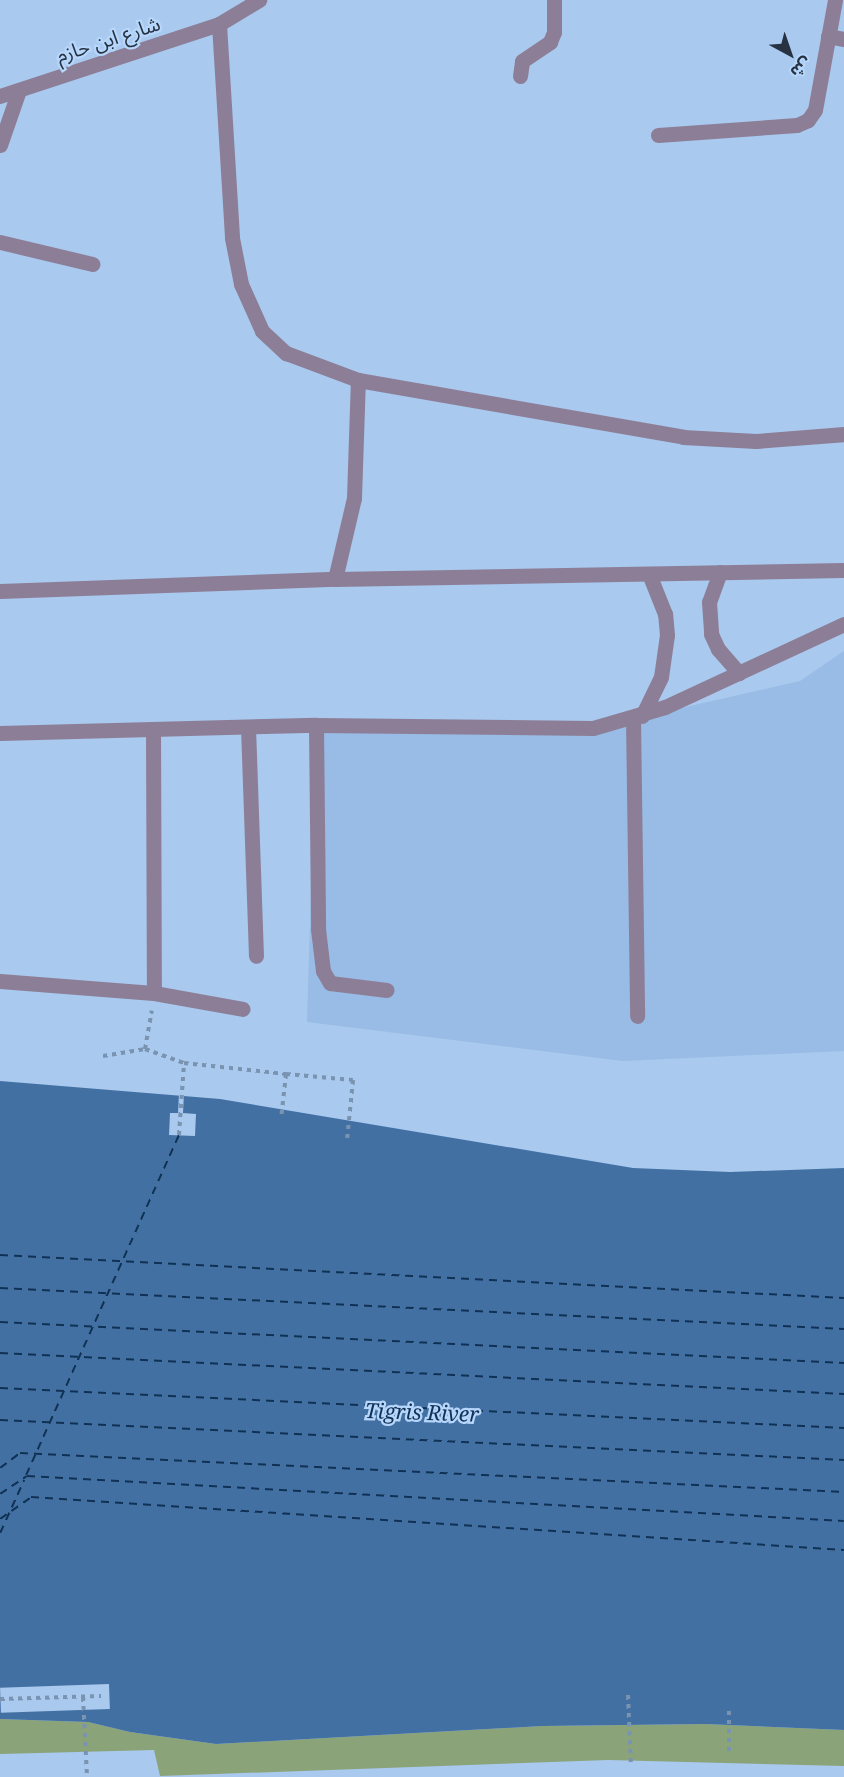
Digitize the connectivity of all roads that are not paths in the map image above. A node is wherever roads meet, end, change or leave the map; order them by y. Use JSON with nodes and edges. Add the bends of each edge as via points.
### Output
{"nodes":[{"id":1,"x":259,"y":0,"type":"edge"},
{"id":2,"x":554,"y":0,"type":"edge"},
{"id":3,"x":835,"y":0,"type":"edge"},
{"id":4,"x":219,"y":24,"type":"junction"},
{"id":5,"x":828,"y":36,"type":"junction"},
{"id":6,"x":844,"y":39,"type":"edge"},
{"id":7,"x":520,"y":76,"type":"dead end"},
{"id":8,"x":19,"y":90,"type":"junction"},
{"id":9,"x":0,"y":96,"type":"edge"},
{"id":10,"x":658,"y":135,"type":"dead end"},
{"id":11,"x":0,"y":145,"type":"edge"},
{"id":12,"x":0,"y":242,"type":"edge"},
{"id":13,"x":92,"y":264,"type":"dead end"},
{"id":14,"x":358,"y":380,"type":"junction"},
{"id":15,"x":844,"y":434,"type":"edge"},
{"id":16,"x":844,"y":570,"type":"edge"},
{"id":17,"x":720,"y":572,"type":"junction"},
{"id":18,"x":649,"y":574,"type":"junction"},
{"id":19,"x":335,"y":579,"type":"junction"},
{"id":20,"x":0,"y":591,"type":"edge"},
{"id":21,"x":844,"y":624,"type":"edge"},
{"id":22,"x":739,"y":673,"type":"junction"},
{"id":23,"x":638,"y":717,"type":"junction"},
{"id":24,"x":315,"y":725,"type":"junction"},
{"id":25,"x":248,"y":727,"type":"junction"},
{"id":26,"x":153,"y":729,"type":"junction"},
{"id":27,"x":0,"y":733,"type":"edge"},
{"id":28,"x":256,"y":956,"type":"dead end"},
{"id":29,"x":0,"y":981,"type":"edge"},
{"id":30,"x":387,"y":990,"type":"dead end"},
{"id":31,"x":154,"y":993,"type":"junction"},
{"id":32,"x":243,"y":1009,"type":"dead end"},
{"id":33,"x":638,"y":1016,"type":"dead end"}],
"edges":[{"from":1,"to":4,"type":"street","name":"شارع ابن حازم"},
{"from":2,"to":7,"type":"street","via":[[554,32],[550,42],[522,61]]},
{"from":3,"to":5,"type":"street"},
{"from":4,"to":8,"type":"street","name":"شارع ابن حازم"},
{"from":4,"to":14,"type":"street","via":[[232,238],[250,309],[262,331],[286,352]]},
{"from":5,"to":6,"type":"street"},
{"from":5,"to":10,"type":"street","via":[[815,110],[808,120],[797,125]]},
{"from":8,"to":9,"type":"street","name":"شارع ابن حازم"},
{"from":8,"to":11,"type":"street"},
{"from":12,"to":13,"type":"street"},
{"from":14,"to":15,"type":"street","via":[[715,441]]},
{"from":14,"to":19,"type":"street","via":[[354,498]]},
{"from":16,"to":17,"type":"street"},
{"from":17,"to":18,"type":"street"},
{"from":17,"to":22,"type":"street","via":[[709,602],[711,634],[717,649]]},
{"from":18,"to":19,"type":"street"},
{"from":18,"to":23,"type":"street","via":[[664,614],[667,635],[661,677]]},
{"from":19,"to":20,"type":"street"},
{"from":21,"to":22,"type":"street"},
{"from":22,"to":23,"type":"street"},
{"from":23,"to":24,"type":"street","via":[[593,728]]},
{"from":23,"to":33,"type":"street"},
{"from":24,"to":25,"type":"street"},
{"from":24,"to":30,"type":"street","via":[[318,929],[323,971],[330,983]]},
{"from":25,"to":26,"type":"street"},
{"from":25,"to":28,"type":"street"},
{"from":26,"to":27,"type":"street"},
{"from":26,"to":31,"type":"street"},
{"from":29,"to":31,"type":"street"},
{"from":31,"to":32,"type":"street"}]}
